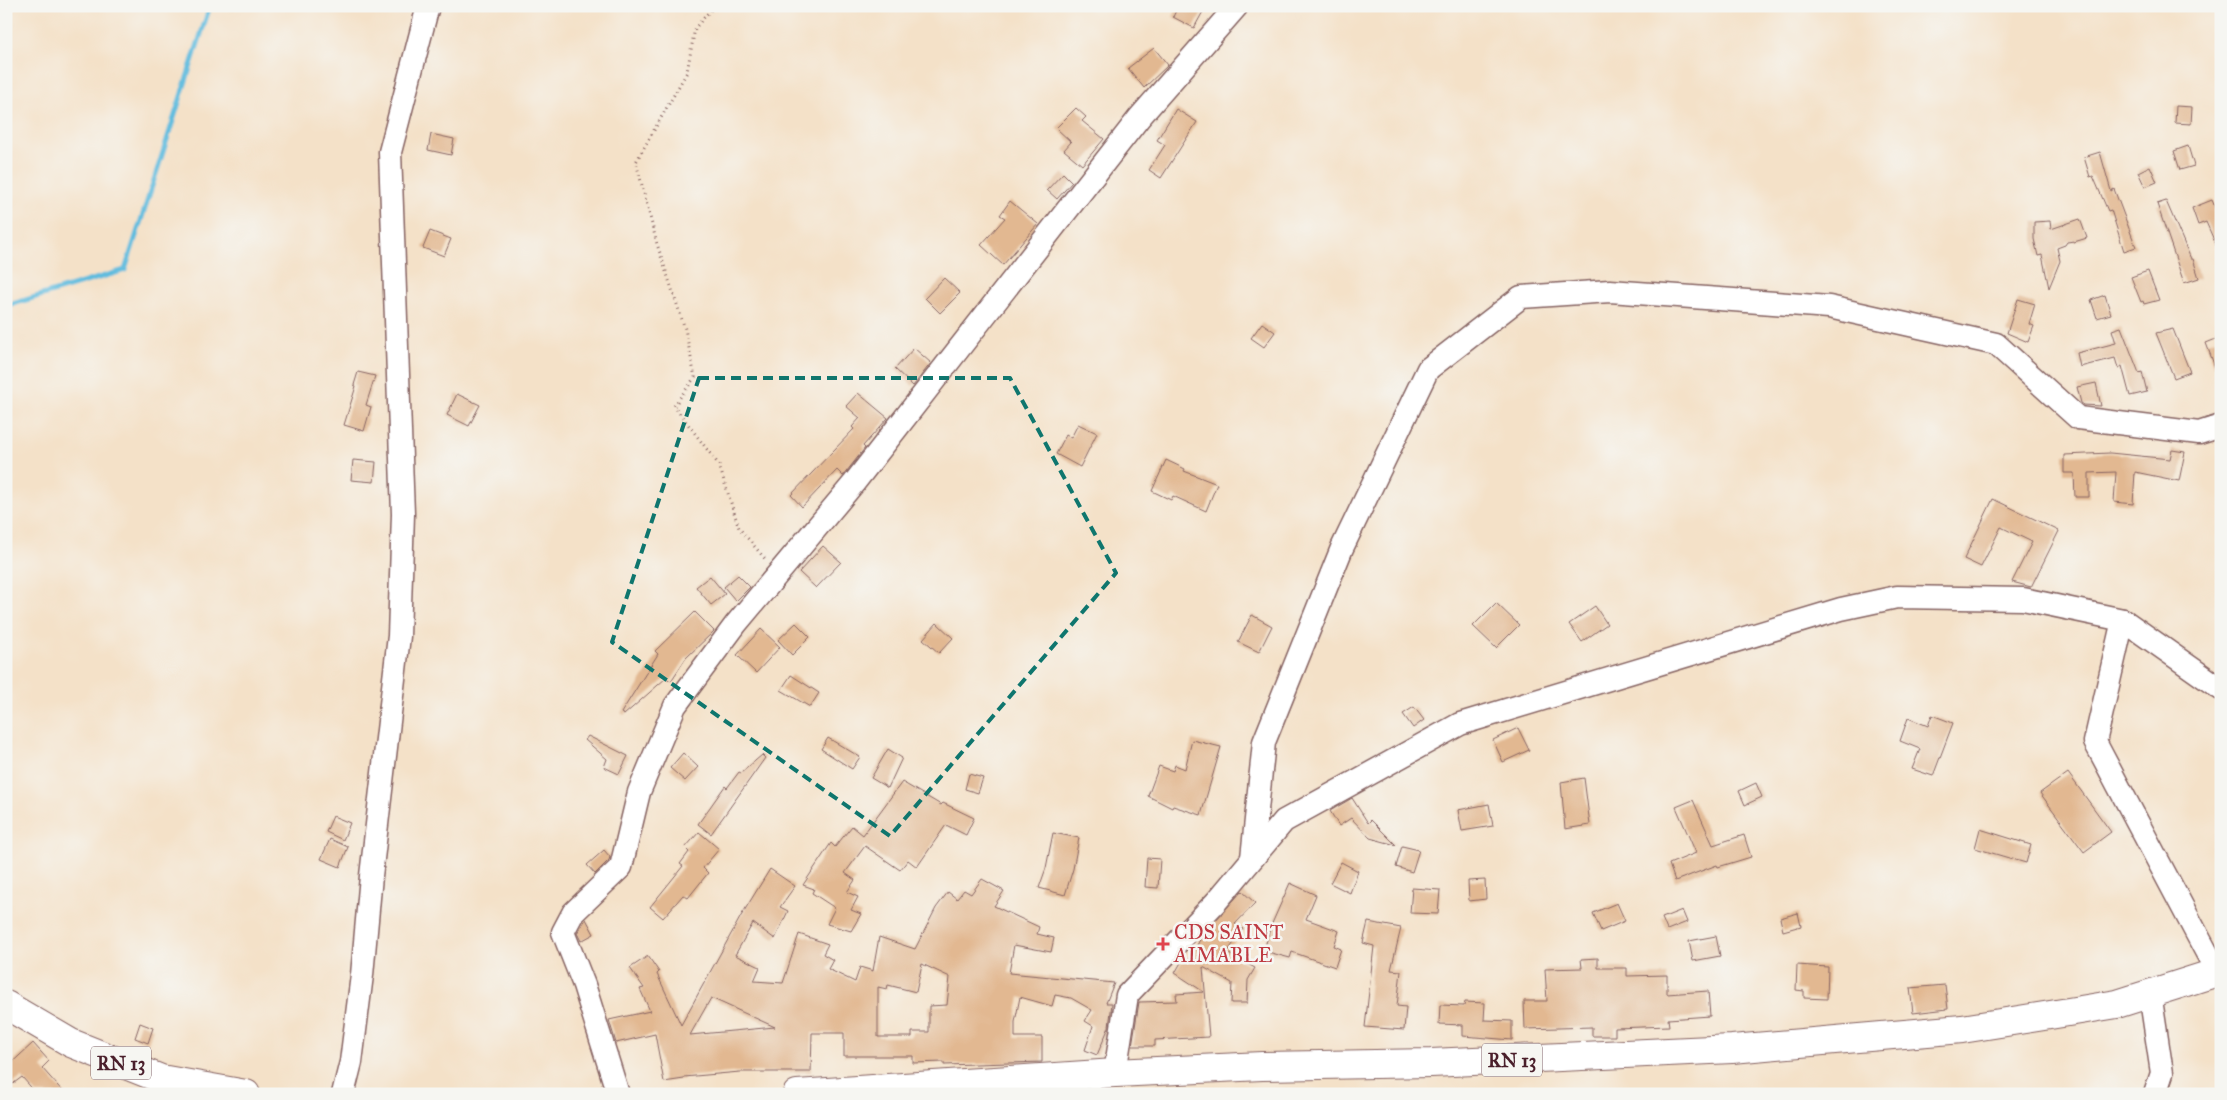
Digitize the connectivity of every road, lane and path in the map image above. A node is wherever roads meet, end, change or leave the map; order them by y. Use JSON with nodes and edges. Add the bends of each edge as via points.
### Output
{"nodes":[{"id":1,"x":428,"y":6,"type":"edge"},
{"id":2,"x":714,"y":6,"type":"edge"},
{"id":3,"x":1237,"y":6,"type":"edge"},
{"id":4,"x":2221,"y":426,"type":"edge"},
{"id":5,"x":779,"y":576,"type":"junction"},
{"id":6,"x":2124,"y":620,"type":"junction"},
{"id":7,"x":2221,"y":689,"type":"edge"},
{"id":8,"x":1252,"y":858,"type":"junction"},
{"id":9,"x":2219,"y":972,"type":"edge"},
{"id":10,"x":2150,"y":994,"type":"junction"},
{"id":11,"x":6,"y":1006,"type":"edge"},
{"id":12,"x":1115,"y":1073,"type":"junction"},
{"id":13,"x":1030,"y":1087,"type":"edge"},
{"id":14,"x":246,"y":1094,"type":"edge"},
{"id":15,"x":343,"y":1094,"type":"edge"},
{"id":16,"x":618,"y":1094,"type":"edge"},
{"id":17,"x":797,"y":1094,"type":"edge"},
{"id":18,"x":2155,"y":1094,"type":"edge"}],
"edges":[{"from":1,"to":15,"type":"street","via":[[390,152],[403,514],[399,636],[362,975]]},
{"from":2,"to":5,"type":"path","via":[[695,28],[687,72],[636,162],[657,244],[685,329],[694,377],[674,406],[720,465],[740,528]]},
{"from":3,"to":5,"type":"street","via":[[1139,118]]},
{"from":4,"to":8,"type":"street","via":[[2199,433],[2078,418],[1996,344],[1829,307],[1610,291],[1521,297],[1428,369],[1346,539],[1264,742]]},
{"from":5,"to":16,"type":"street","via":[[736,624],[675,706],[639,792],[621,867],[573,913],[564,932]]},
{"from":6,"to":7,"type":"street"},
{"from":6,"to":8,"type":"street","via":[[2023,598],[1897,598],[1841,609],[1460,724],[1284,821]]},
{"from":6,"to":9,"type":"street","via":[[2096,742]]},
{"from":8,"to":12,"type":"street","via":[[1216,902],[1127,995]]},
{"from":9,"to":10,"type":"main road","number":"RN 13"},
{"from":10,"to":12,"type":"main road","number":"RN 13","via":[[2117,1004],[1962,1029],[1732,1049],[1574,1058]]},
{"from":10,"to":18,"type":"street","via":[[2162,1073]]},
{"from":11,"to":14,"type":"main road","number":"RN 13","via":[[72,1043],[161,1079]]},
{"from":12,"to":13,"type":"main road","number":"RN 13"},
{"from":13,"to":17,"type":"main road","number":"RN 13"}]}
